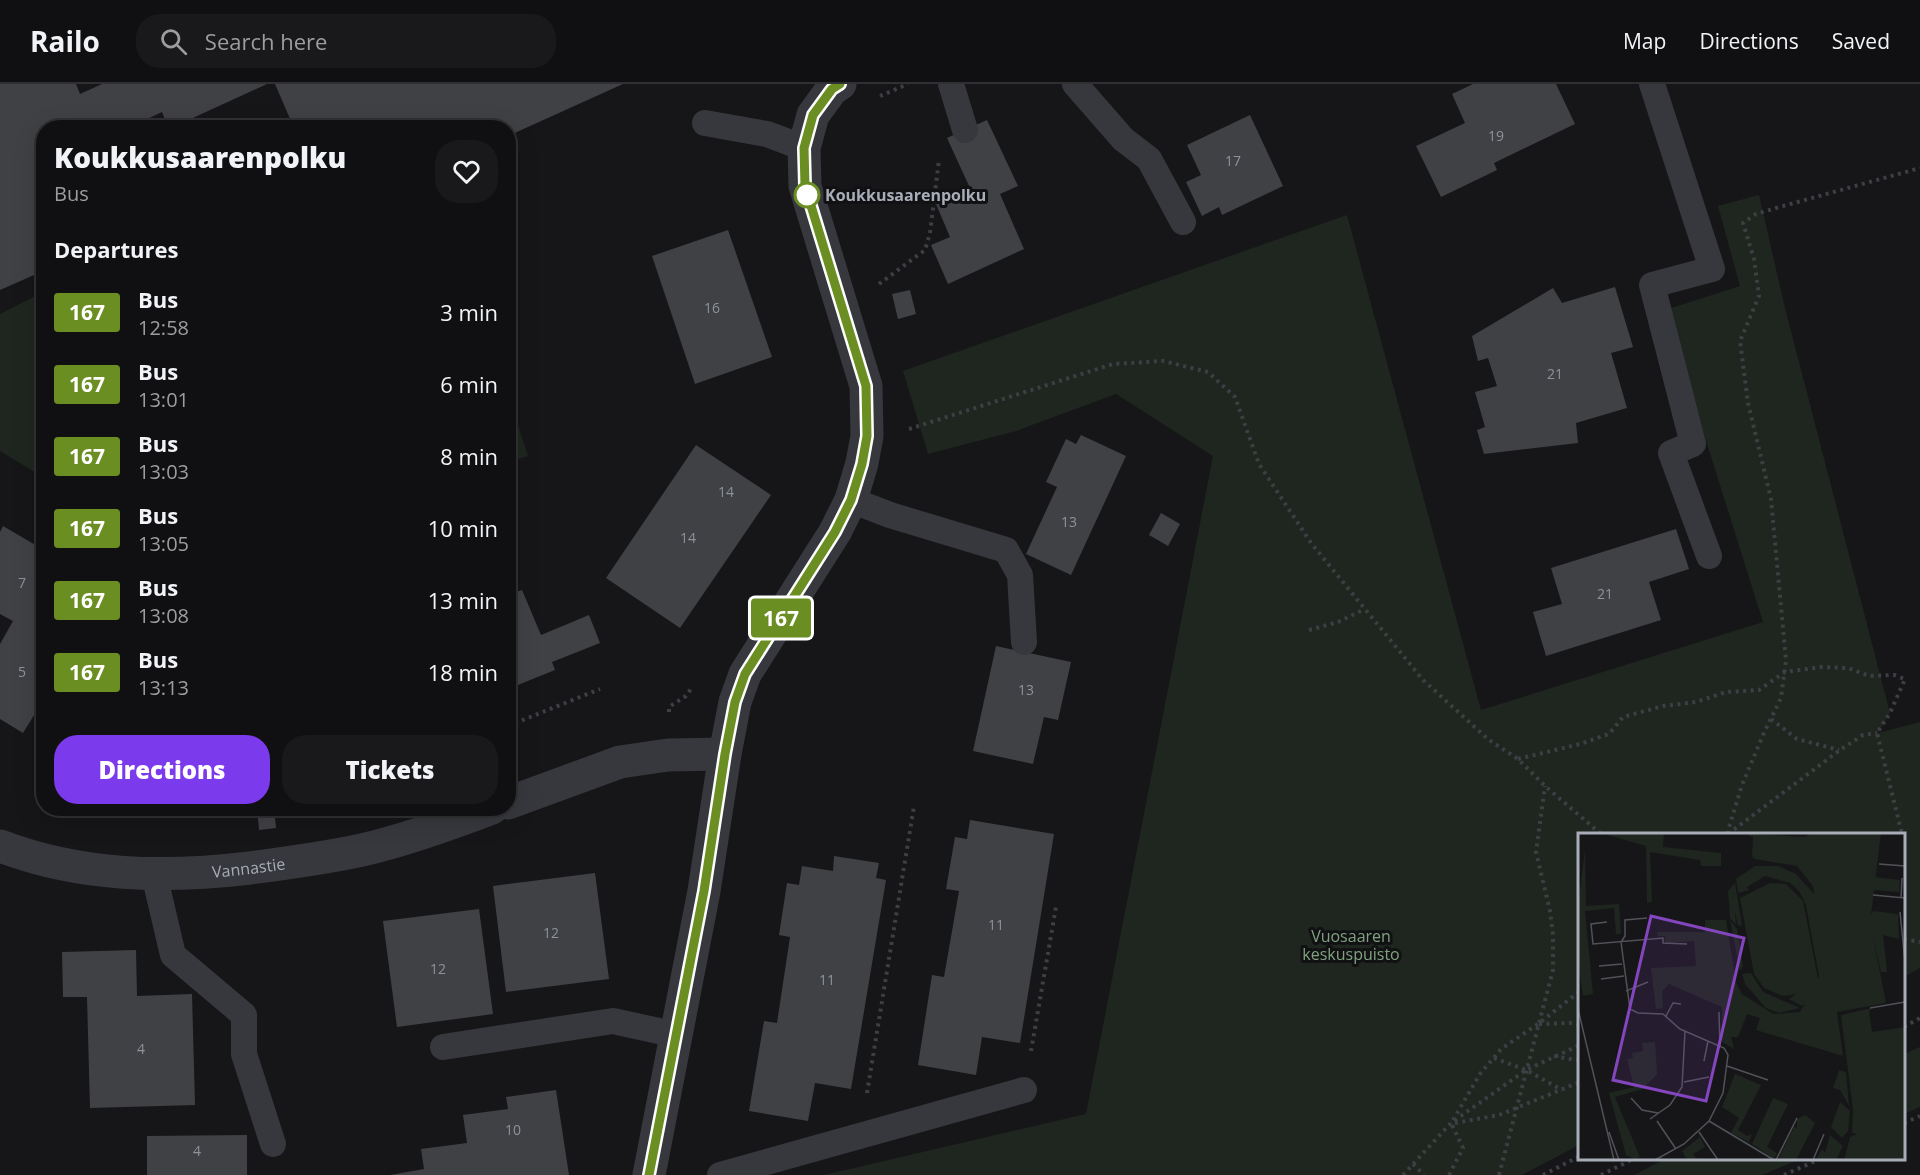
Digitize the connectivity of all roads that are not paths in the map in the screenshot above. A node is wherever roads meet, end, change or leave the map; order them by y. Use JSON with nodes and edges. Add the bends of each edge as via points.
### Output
{"nodes":[{"id":1,"x":840,"y":84,"type":"edge"},
{"id":2,"x":1075,"y":84,"type":"edge"},
{"id":3,"x":1652,"y":84,"type":"edge"},
{"id":4,"x":953,"y":90,"type":"edge"},
{"id":5,"x":705,"y":123,"type":"dead end"},
{"id":6,"x":965,"y":130,"type":"dead end"},
{"id":7,"x":804,"y":148,"type":"junction"},
{"id":8,"x":1183,"y":222,"type":"dead end"},
{"id":9,"x":851,"y":500,"type":"junction"},
{"id":10,"x":1709,"y":556,"type":"dead end"},
{"id":11,"x":1024,"y":642,"type":"dead end"},
{"id":12,"x":725,"y":754,"type":"junction"},
{"id":13,"x":516,"y":800,"type":"edge"},
{"id":14,"x":471,"y":816,"type":"edge"},
{"id":15,"x":0,"y":846,"type":"edge"},
{"id":16,"x":154,"y":874,"type":"junction"},
{"id":17,"x":677,"y":1035,"type":"junction"},
{"id":18,"x":443,"y":1047,"type":"dead end"},
{"id":19,"x":1024,"y":1090,"type":"road end"},
{"id":20,"x":273,"y":1144,"type":"dead end"},
{"id":21,"x":649,"y":1175,"type":"edge"},
{"id":22,"x":720,"y":1175,"type":"edge"}],
"edges":[{"from":1,"to":7,"type":"street","via":[[813,115]]},
{"from":2,"to":8,"type":"lane","via":[[1123,140],[1149,159]]},
{"from":3,"to":10,"type":"lane","via":[[1712,269],[1652,285],[1693,444],[1671,453]]},
{"from":4,"to":6,"type":"lane"},
{"from":5,"to":7,"type":"lane","via":[[767,134]]},
{"from":7,"to":9,"type":"street","via":[[805,186],[866,386],[867,436]]},
{"from":9,"to":11,"type":"lane","via":[[1006,550],[1020,575]]},
{"from":9,"to":12,"type":"street","via":[[745,674]]},
{"from":12,"to":13,"type":"street","via":[[669,755],[620,762]]},
{"from":12,"to":17,"type":"street"},
{"from":14,"to":16,"type":"street","name":"Vannastie","via":[[365,849],[311,860],[209,873]]},
{"from":15,"to":16,"type":"street","name":"Vannastie","via":[[90,870]]},
{"from":16,"to":20,"type":"lane","via":[[173,955],[244,1015],[244,1054]]},
{"from":17,"to":18,"type":"lane","via":[[613,1021]]},
{"from":17,"to":21,"type":"street"},
{"from":19,"to":22,"type":"lane"}]}
